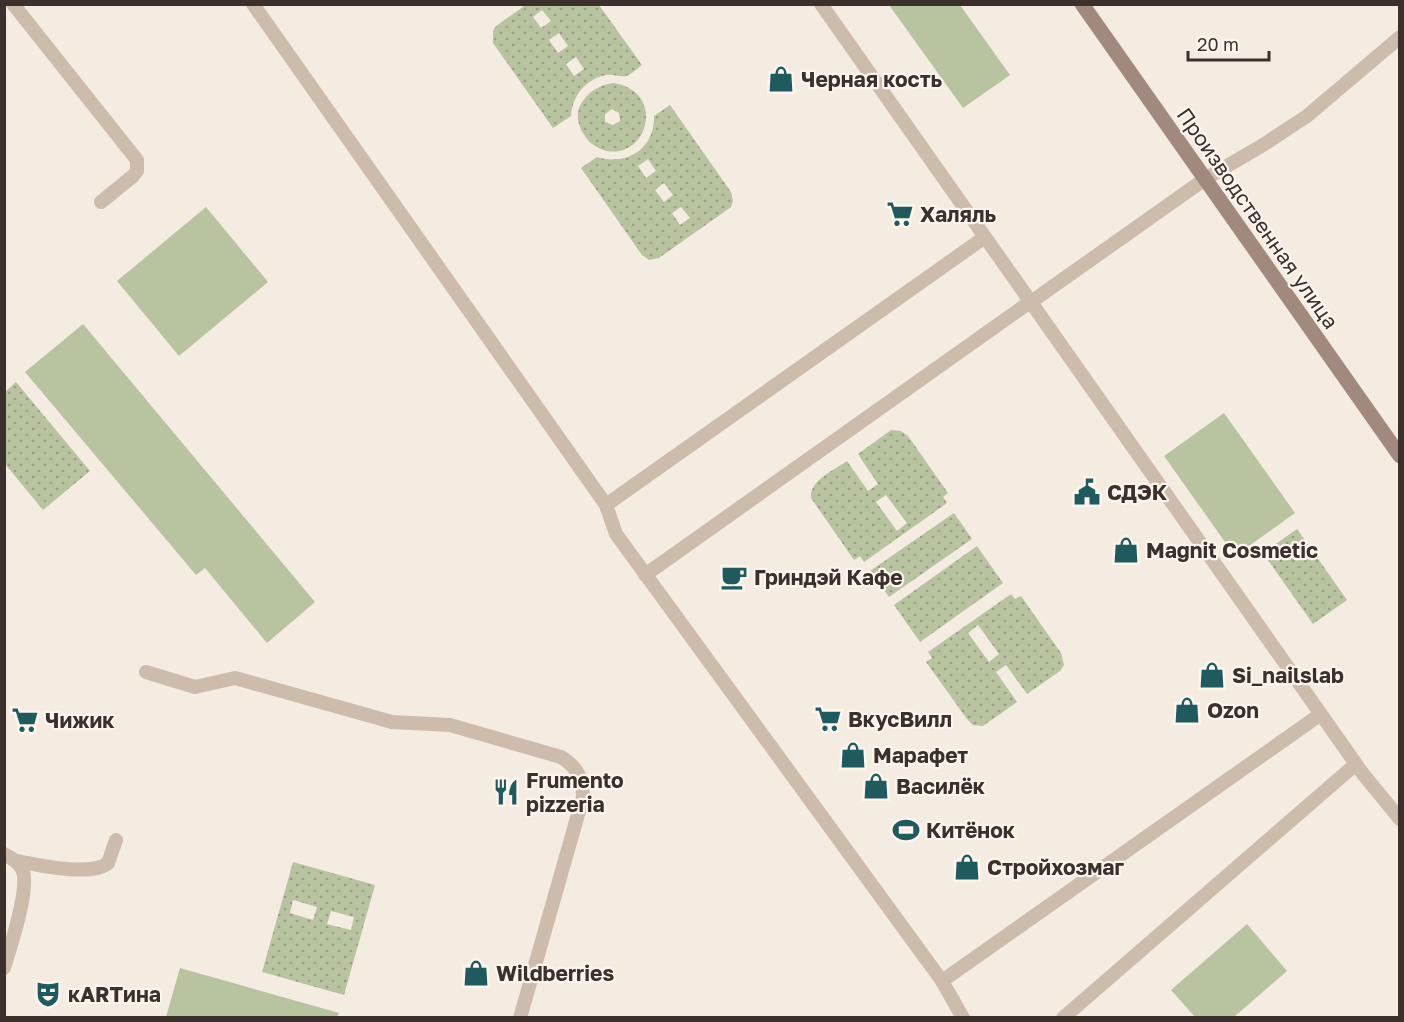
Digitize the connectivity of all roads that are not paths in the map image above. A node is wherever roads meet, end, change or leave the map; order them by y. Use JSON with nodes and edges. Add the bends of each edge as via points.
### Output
{"nodes":[{"id":1,"x":13,"y":4,"type":"edge"},
{"id":2,"x":253,"y":4,"type":"edge"},
{"id":3,"x":820,"y":4,"type":"edge"},
{"id":4,"x":1082,"y":4,"type":"edge"},
{"id":5,"x":1400,"y":37,"type":"edge"},
{"id":6,"x":1205,"y":179,"type":"junction"},
{"id":7,"x":101,"y":202,"type":"dead end"},
{"id":8,"x":985,"y":237,"type":"junction"},
{"id":9,"x":1030,"y":302,"type":"junction"},
{"id":10,"x":1400,"y":456,"type":"edge"},
{"id":11,"x":606,"y":505,"type":"junction"},
{"id":12,"x":645,"y":575,"type":"junction"},
{"id":13,"x":146,"y":672,"type":"dead end"},
{"id":14,"x":1321,"y":714,"type":"junction"},
{"id":15,"x":1356,"y":764,"type":"junction"},
{"id":16,"x":1400,"y":819,"type":"edge"},
{"id":17,"x":116,"y":840,"type":"dead end"},
{"id":18,"x":10,"y":857,"type":"edge"},
{"id":19,"x":4,"y":968,"type":"edge"},
{"id":20,"x":942,"y":981,"type":"junction"},
{"id":21,"x":520,"y":1017,"type":"edge"},
{"id":22,"x":963,"y":1017,"type":"edge"},
{"id":23,"x":1063,"y":1017,"type":"edge"}],
"edges":[{"from":1,"to":7,"type":"lane","via":[[137,160],[133,176]]},
{"from":2,"to":11,"type":"lane"},
{"from":3,"to":8,"type":"lane"},
{"from":4,"to":6,"type":"main road","name":"Производственная улица"},
{"from":5,"to":6,"type":"lane","via":[[1307,116]]},
{"from":6,"to":9,"type":"lane"},
{"from":6,"to":10,"type":"main road","name":"Производственная улица"},
{"from":8,"to":9,"type":"lane"},
{"from":8,"to":11,"type":"lane"},
{"from":9,"to":12,"type":"lane"},
{"from":9,"to":14,"type":"lane"},
{"from":11,"to":12,"type":"lane","via":[[616,534]]},
{"from":12,"to":20,"type":"lane"},
{"from":13,"to":21,"type":"lane","via":[[195,687],[236,678],[392,723],[450,725],[570,762],[580,776],[583,796]]},
{"from":14,"to":15,"type":"lane"},
{"from":14,"to":20,"type":"lane"},
{"from":15,"to":16,"type":"lane"},
{"from":15,"to":23,"type":"lane"},
{"from":17,"to":18,"type":"lane","via":[[110,860],[98,869],[54,869]]},
{"from":18,"to":19,"type":"lane","via":[[25,877]]},
{"from":20,"to":22,"type":"lane"}]}
